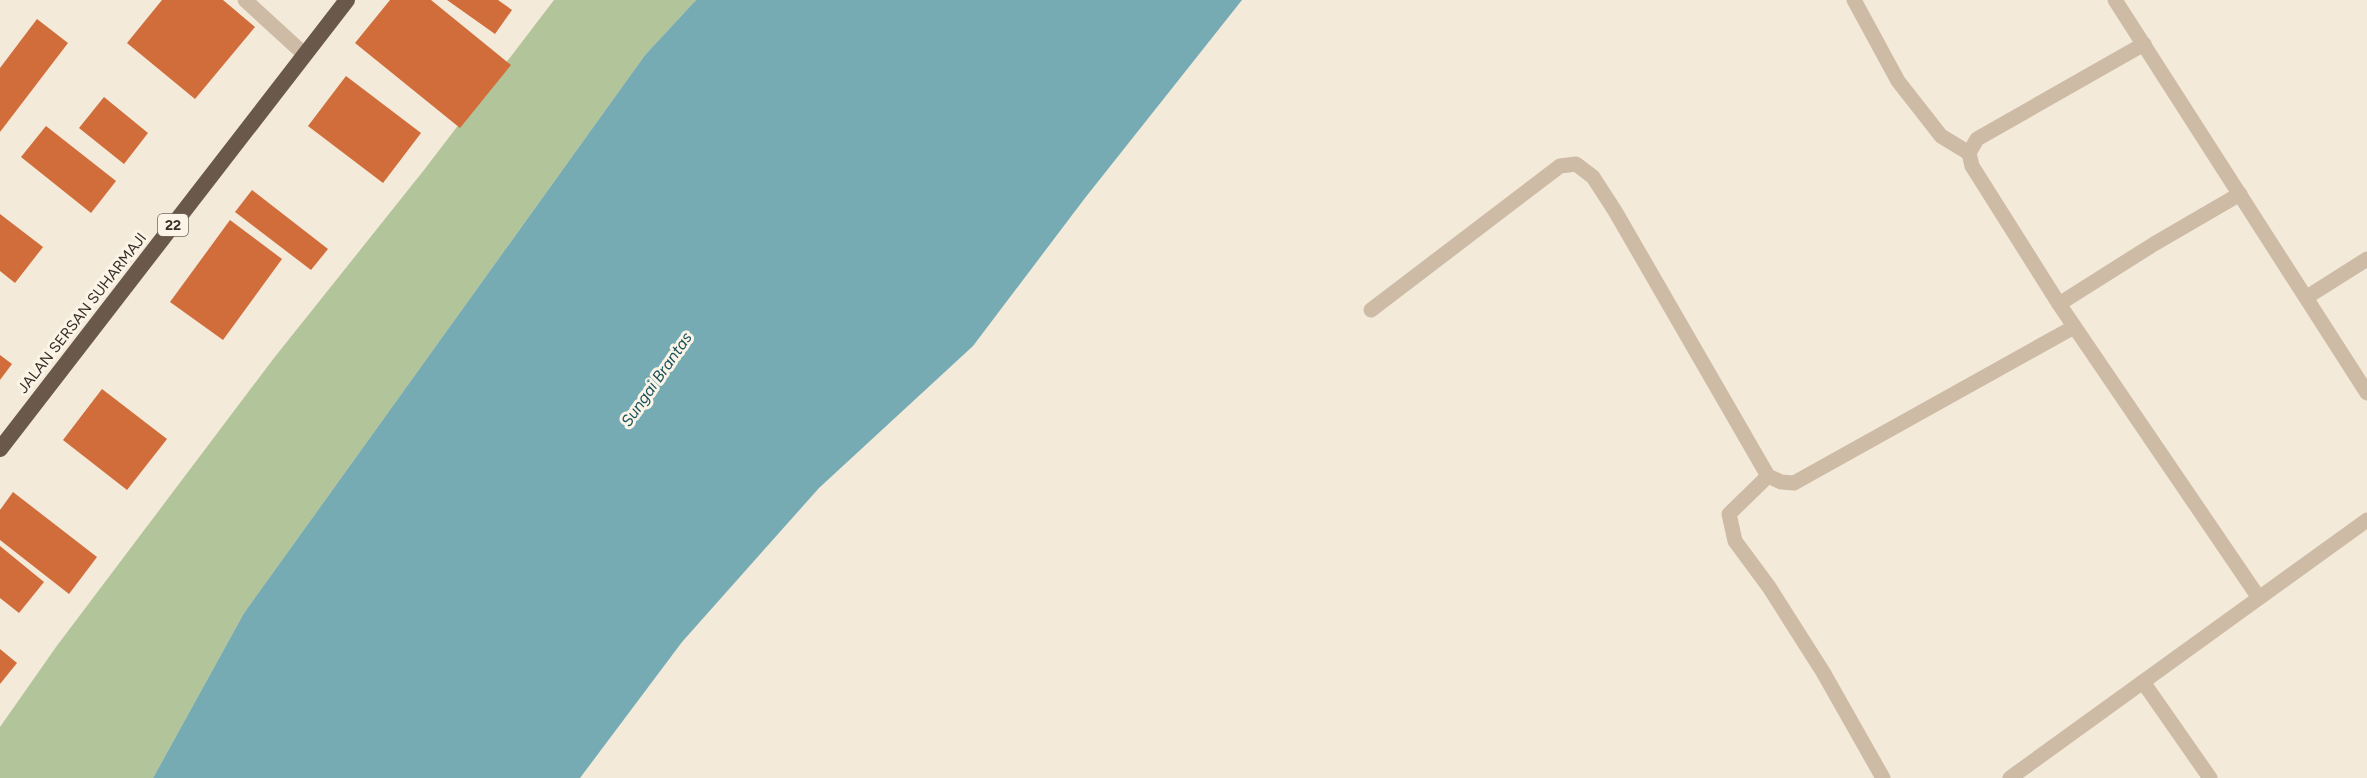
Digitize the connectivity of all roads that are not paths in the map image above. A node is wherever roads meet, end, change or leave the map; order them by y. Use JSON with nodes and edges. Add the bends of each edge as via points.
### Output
{"nodes":[{"id":1,"x":245,"y":0,"type":"edge"},
{"id":2,"x":347,"y":0,"type":"edge"},
{"id":3,"x":1854,"y":0,"type":"edge"},
{"id":4,"x":2115,"y":0,"type":"edge"},
{"id":5,"x":2144,"y":44,"type":"junction"},
{"id":6,"x":304,"y":55,"type":"junction"},
{"id":7,"x":1969,"y":153,"type":"junction"},
{"id":8,"x":2240,"y":194,"type":"junction"},
{"id":9,"x":2367,"y":259,"type":"edge"},
{"id":10,"x":2307,"y":297,"type":"junction"},
{"id":11,"x":2059,"y":304,"type":"junction"},
{"id":12,"x":1371,"y":310,"type":"dead end"},
{"id":13,"x":2074,"y":327,"type":"junction"},
{"id":14,"x":2367,"y":393,"type":"edge"},
{"id":15,"x":0,"y":449,"type":"edge"},
{"id":16,"x":1768,"y":476,"type":"junction"},
{"id":17,"x":2367,"y":520,"type":"edge"},
{"id":18,"x":2259,"y":598,"type":"junction"},
{"id":19,"x":2143,"y":682,"type":"junction"},
{"id":20,"x":1883,"y":778,"type":"edge"},
{"id":21,"x":2010,"y":778,"type":"edge"},
{"id":22,"x":2210,"y":778,"type":"edge"}],
"edges":[{"from":1,"to":6,"type":"street"},
{"from":2,"to":6,"type":"highway","name":"JALAN SERSAN SUHARMAJI","number":"22"},
{"from":3,"to":7,"type":"street","via":[[1898,81],[1941,136]]},
{"from":4,"to":5,"type":"street"},
{"from":5,"to":7,"type":"street","via":[[1977,139]]},
{"from":5,"to":8,"type":"street"},
{"from":6,"to":15,"type":"highway","name":"JALAN SERSAN SUHARMAJI","number":"22"},
{"from":7,"to":11,"type":"street","via":[[1972,166]]},
{"from":8,"to":10,"type":"street"},
{"from":8,"to":11,"type":"street"},
{"from":9,"to":10,"type":"street"},
{"from":10,"to":14,"type":"street"},
{"from":11,"to":13,"type":"street"},
{"from":12,"to":16,"type":"street","via":[[1560,166],[1576,164],[1593,177],[1615,212]]},
{"from":13,"to":16,"type":"street","via":[[1794,483]]},
{"from":13,"to":18,"type":"street"},
{"from":16,"to":20,"type":"street","via":[[1729,514],[1735,541],[1823,672]]},
{"from":17,"to":18,"type":"street"},
{"from":18,"to":19,"type":"street"},
{"from":19,"to":21,"type":"street"},
{"from":19,"to":22,"type":"street"}]}
